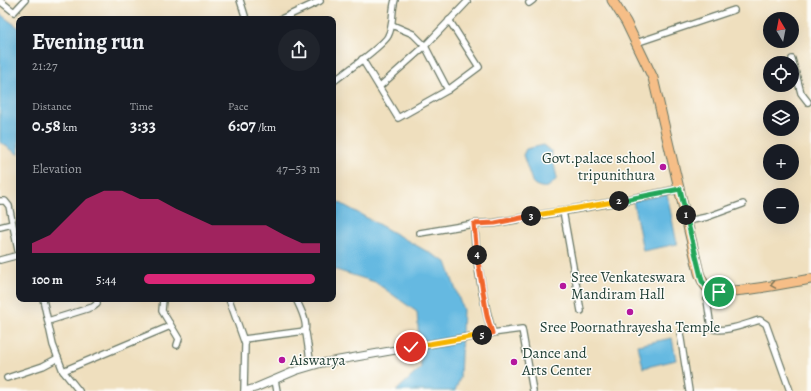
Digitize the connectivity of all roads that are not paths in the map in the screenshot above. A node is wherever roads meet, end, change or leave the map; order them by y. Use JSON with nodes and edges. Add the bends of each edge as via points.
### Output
{"nodes":[{"id":1,"x":25,"y":0,"type":"edge"},
{"id":2,"x":240,"y":0,"type":"edge"},
{"id":3,"x":395,"y":0,"type":"edge"},
{"id":4,"x":612,"y":0,"type":"edge"},
{"id":5,"x":0,"y":1,"type":"edge"},
{"id":6,"x":320,"y":1,"type":"edge"},
{"id":7,"x":467,"y":2,"type":"dead end"},
{"id":8,"x":734,"y":10,"type":"dead end"},
{"id":9,"x":245,"y":16,"type":"edge"},
{"id":10,"x":287,"y":16,"type":"edge"},
{"id":11,"x":449,"y":20,"type":"junction"},
{"id":12,"x":392,"y":25,"type":"junction"},
{"id":13,"x":636,"y":43,"type":"junction"},
{"id":14,"x":425,"y":46,"type":"junction"},
{"id":15,"x":362,"y":59,"type":"junction"},
{"id":16,"x":336,"y":80,"type":"edge"},
{"id":17,"x":799,"y":86,"type":"edge"},
{"id":18,"x":379,"y":87,"type":"junction"},
{"id":19,"x":448,"y":90,"type":"junction"},
{"id":20,"x":808,"y":102,"type":"dead end"},
{"id":21,"x":680,"y":189,"type":"junction"},
{"id":22,"x":0,"y":201,"type":"edge"},
{"id":23,"x":743,"y":204,"type":"dead end"},
{"id":24,"x":563,"y":211,"type":"junction"},
{"id":25,"x":688,"y":221,"type":"junction"},
{"id":26,"x":12,"y":224,"type":"junction"},
{"id":27,"x":474,"y":224,"type":"junction"},
{"id":28,"x":0,"y":227,"type":"edge"},
{"id":29,"x":420,"y":233,"type":"dead end"},
{"id":30,"x":16,"y":242,"type":"edge"},
{"id":31,"x":16,"y":256,"type":"edge"},
{"id":32,"x":0,"y":260,"type":"edge"},
{"id":33,"x":811,"y":279,"type":"edge"},
{"id":34,"x":711,"y":290,"type":"junction"},
{"id":35,"x":44,"y":302,"type":"edge"},
{"id":36,"x":97,"y":302,"type":"edge"},
{"id":37,"x":163,"y":302,"type":"edge"},
{"id":38,"x":230,"y":302,"type":"edge"},
{"id":39,"x":297,"y":302,"type":"edge"},
{"id":40,"x":581,"y":311,"type":"dead end"},
{"id":41,"x":48,"y":321,"type":"junction"},
{"id":42,"x":170,"y":324,"type":"junction"},
{"id":43,"x":305,"y":331,"type":"junction"},
{"id":44,"x":492,"y":333,"type":"junction"},
{"id":45,"x":680,"y":333,"type":"dead end"},
{"id":46,"x":244,"y":339,"type":"junction"},
{"id":47,"x":177,"y":345,"type":"dead end"},
{"id":48,"x":58,"y":358,"type":"junction"},
{"id":49,"x":311,"y":366,"type":"junction"},
{"id":50,"x":64,"y":371,"type":"junction"},
{"id":51,"x":7,"y":378,"type":"dead end"},
{"id":52,"x":275,"y":380,"type":"junction"},
{"id":53,"x":79,"y":391,"type":"edge"},
{"id":54,"x":244,"y":391,"type":"edge"},
{"id":55,"x":277,"y":391,"type":"edge"},
{"id":56,"x":533,"y":391,"type":"edge"},
{"id":57,"x":689,"y":391,"type":"edge"},
{"id":58,"x":790,"y":391,"type":"edge"}],
"edges":[{"from":1,"to":5,"type":"street","via":[[14,12]]},
{"from":2,"to":9,"type":"street"},
{"from":3,"to":12,"type":"street"},
{"from":4,"to":13,"type":"main road"},
{"from":6,"to":10,"type":"street"},
{"from":7,"to":11,"type":"street"},
{"from":8,"to":13,"type":"street"},
{"from":11,"to":14,"type":"street"},
{"from":11,"to":19,"type":"street","via":[[479,67]]},
{"from":12,"to":14,"type":"street","via":[[413,34]]},
{"from":12,"to":15,"type":"street","via":[[388,37]]},
{"from":13,"to":21,"type":"main road","via":[[654,84]]},
{"from":14,"to":18,"type":"street"},
{"from":14,"to":19,"type":"street"},
{"from":15,"to":16,"type":"street"},
{"from":15,"to":18,"type":"street"},
{"from":17,"to":20,"type":"street","via":[[801,94]]},
{"from":18,"to":19,"type":"street","via":[[398,118]]},
{"from":21,"to":24,"type":"street"},
{"from":21,"to":25,"type":"main road"},
{"from":22,"to":26,"type":"street","via":[[5,201],[9,206]]},
{"from":23,"to":25,"type":"street"},
{"from":24,"to":27,"type":"street","via":[[495,223]]},
{"from":24,"to":40,"type":"street"},
{"from":25,"to":34,"type":"main road","via":[[702,281]]},
{"from":26,"to":28,"type":"street"},
{"from":26,"to":30,"type":"street"},
{"from":27,"to":29,"type":"street"},
{"from":27,"to":44,"type":"street","via":[[487,316]]},
{"from":31,"to":32,"type":"street"},
{"from":33,"to":34,"type":"main road","one_way":true,"via":[[732,292]]},
{"from":34,"to":58,"type":"street","via":[[707,300],[711,328],[726,330],[760,320],[766,324]]},
{"from":35,"to":41,"type":"street"},
{"from":36,"to":41,"type":"street","via":[[93,307]]},
{"from":37,"to":42,"type":"street","via":[[162,310]]},
{"from":38,"to":46,"type":"street"},
{"from":39,"to":43,"type":"street"},
{"from":41,"to":48,"type":"street"},
{"from":42,"to":47,"type":"street","via":[[179,339]]},
{"from":42,"to":50,"type":"street"},
{"from":43,"to":46,"type":"street"},
{"from":43,"to":49,"type":"street"},
{"from":44,"to":49,"type":"street"},
{"from":44,"to":56,"type":"street","via":[[522,328]]},
{"from":45,"to":57,"type":"street"},
{"from":46,"to":54,"type":"street"},
{"from":48,"to":50,"type":"street"},
{"from":48,"to":51,"type":"street"},
{"from":49,"to":52,"type":"street"},
{"from":50,"to":53,"type":"street"},
{"from":52,"to":54,"type":"street"},
{"from":52,"to":55,"type":"street"}]}
